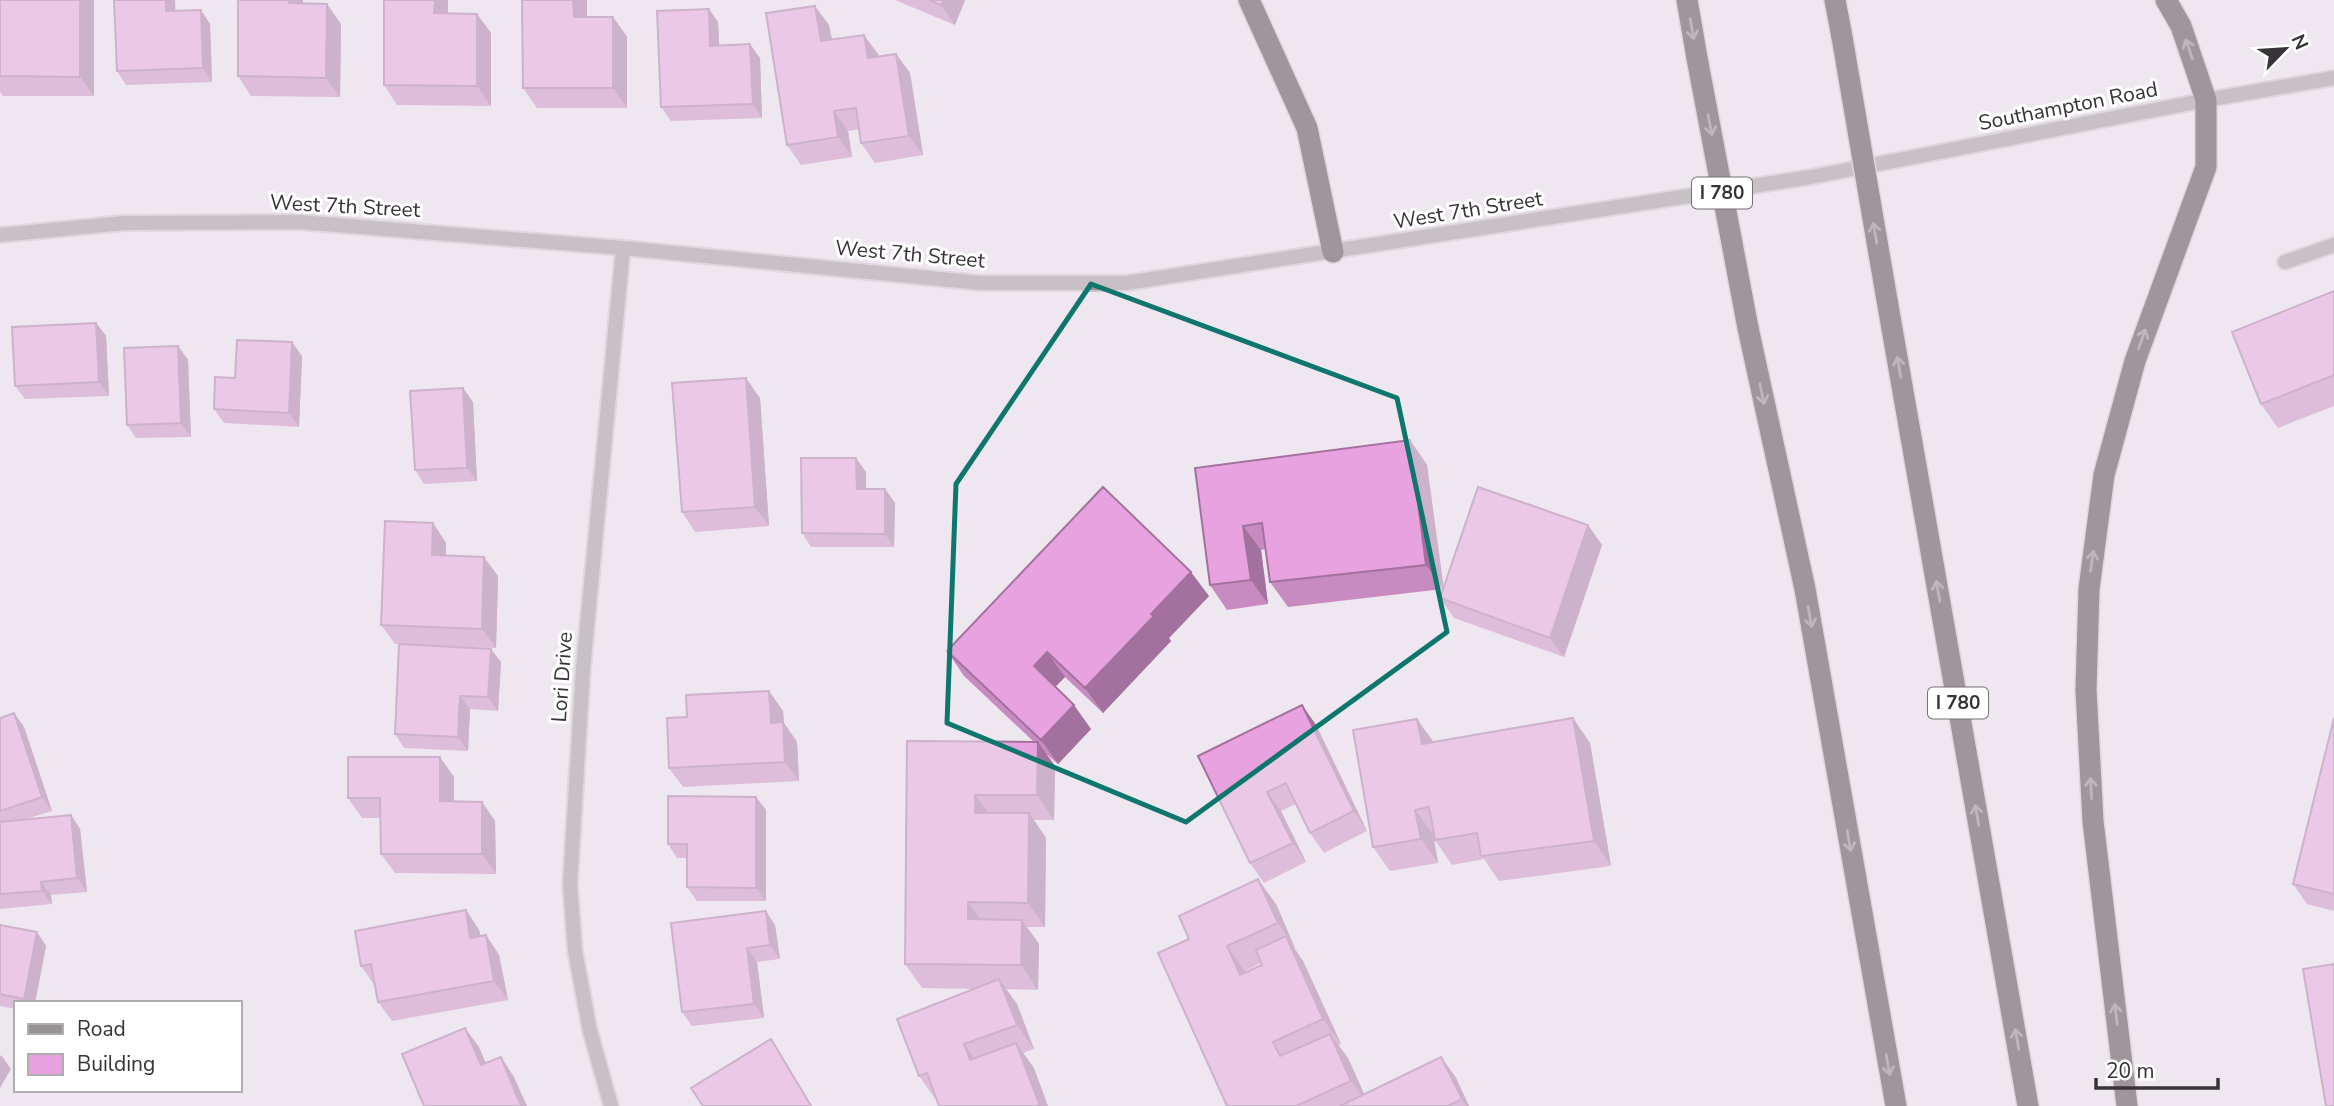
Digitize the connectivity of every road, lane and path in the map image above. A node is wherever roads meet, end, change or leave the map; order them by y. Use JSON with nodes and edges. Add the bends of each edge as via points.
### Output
{"nodes":[{"id":1,"x":1249,"y":0,"type":"edge"},
{"id":2,"x":1687,"y":0,"type":"edge"},
{"id":3,"x":1835,"y":0,"type":"edge"},
{"id":4,"x":2166,"y":0,"type":"edge"},
{"id":5,"x":2334,"y":78,"type":"edge"},
{"id":6,"x":2206,"y":100,"type":"junction"},
{"id":7,"x":1811,"y":177,"type":"joint"},
{"id":8,"x":0,"y":235,"type":"edge"},
{"id":9,"x":2334,"y":245,"type":"edge"},
{"id":10,"x":623,"y":248,"type":"junction"},
{"id":11,"x":1333,"y":252,"type":"junction"},
{"id":12,"x":2285,"y":262,"type":"dead end"},
{"id":13,"x":611,"y":1106,"type":"edge"},
{"id":14,"x":1896,"y":1106,"type":"edge"},
{"id":15,"x":2028,"y":1106,"type":"edge"},
{"id":16,"x":2127,"y":1106,"type":"edge"}],
"edges":[{"from":1,"to":11,"type":"highway","via":[[1307,128]]},
{"from":2,"to":14,"type":"highway","number":"I 780","one_way":true,"bridge":true,"via":[[1748,328],[1805,589]]},
{"from":15,"to":3,"type":"highway","number":"I 780","one_way":true,"bridge":true},
{"from":6,"to":4,"type":"highway","one_way":true,"via":[[2181,26]]},
{"from":5,"to":6,"type":"street","name":"Southampton Road"},
{"from":6,"to":7,"type":"street","name":"Southampton Road"},
{"from":16,"to":6,"type":"highway","one_way":true,"via":[[2093,821],[2086,690],[2089,589],[2104,475],[2135,361],[2206,167]]},
{"from":7,"to":11,"type":"street","name":"West 7th Street"},
{"from":8,"to":10,"type":"street","name":"West 7th Street","via":[[124,223],[299,222]]},
{"from":9,"to":12,"type":"street"},
{"from":10,"to":11,"type":"street","name":"West 7th Street","via":[[981,283],[1126,283]]},
{"from":10,"to":13,"type":"street","name":"Lori Drive","via":[[583,669],[570,884],[575,951]]}]}
